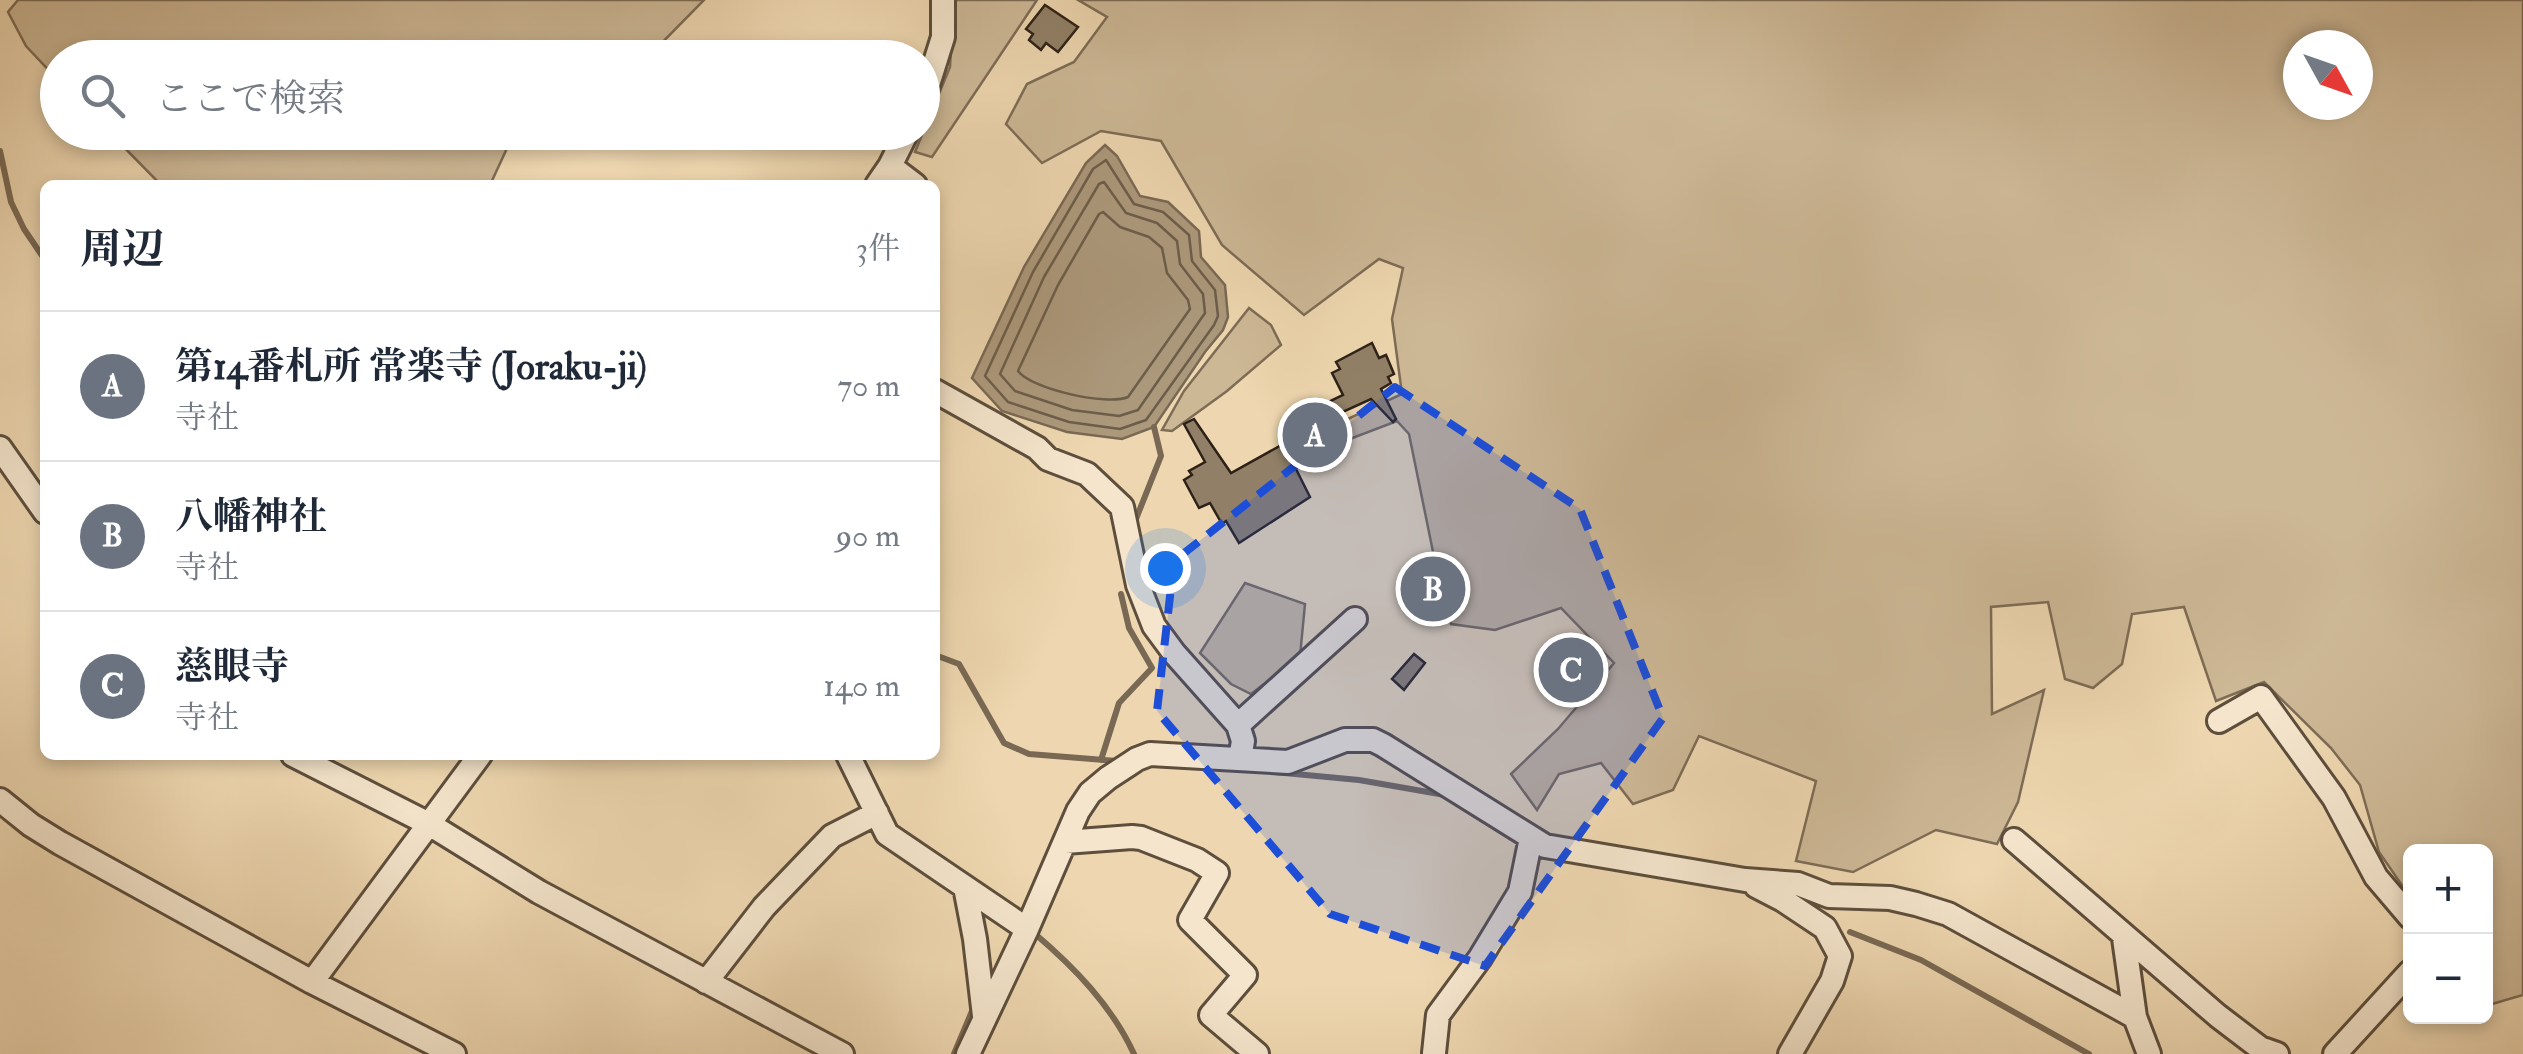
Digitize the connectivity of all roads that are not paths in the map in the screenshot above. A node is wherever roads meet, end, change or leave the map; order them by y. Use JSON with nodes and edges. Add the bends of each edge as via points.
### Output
{"nodes":[{"id":1,"x":942,"y":0,"type":"edge"},
{"id":2,"x":940,"y":45,"type":"edge"},
{"id":3,"x":898,"y":150,"type":"edge"},
{"id":4,"x":883,"y":176,"type":"edge"},
{"id":5,"x":940,"y":394,"type":"edge"},
{"id":6,"x":0,"y":448,"type":"edge"},
{"id":7,"x":40,"y":505,"type":"edge"},
{"id":8,"x":1355,"y":619,"type":"dead end"},
{"id":9,"x":2219,"y":721,"type":"dead end"},
{"id":10,"x":1238,"y":725,"type":"junction"},
{"id":11,"x":1240,"y":759,"type":"junction"},
{"id":12,"x":303,"y":760,"type":"edge"},
{"id":13,"x":476,"y":760,"type":"edge"},
{"id":14,"x":850,"y":760,"type":"edge"},
{"id":15,"x":0,"y":800,"type":"edge"},
{"id":16,"x":877,"y":814,"type":"junction"},
{"id":17,"x":428,"y":824,"type":"junction"},
{"id":18,"x":1531,"y":838,"type":"junction"},
{"id":19,"x":2014,"y":840,"type":"dead end"},
{"id":20,"x":1065,"y":842,"type":"junction"},
{"id":21,"x":1744,"y":880,"type":"junction"},
{"id":22,"x":964,"y":886,"type":"junction"},
{"id":23,"x":2403,"y":909,"type":"edge"},
{"id":24,"x":1027,"y":929,"type":"junction"},
{"id":25,"x":2124,"y":938,"type":"junction"},
{"id":26,"x":2403,"y":980,"type":"edge"},
{"id":27,"x":312,"y":982,"type":"junction"},
{"id":28,"x":706,"y":982,"type":"junction"},
{"id":29,"x":984,"y":1017,"type":"junction"},
{"id":30,"x":2135,"y":1017,"type":"junction"},
{"id":31,"x":1434,"y":1053,"type":"edge"},
{"id":32,"x":454,"y":1054,"type":"edge"},
{"id":33,"x":842,"y":1054,"type":"edge"},
{"id":34,"x":968,"y":1054,"type":"edge"},
{"id":35,"x":1257,"y":1054,"type":"edge"},
{"id":36,"x":1790,"y":1054,"type":"edge"},
{"id":37,"x":2149,"y":1054,"type":"edge"},
{"id":38,"x":2277,"y":1054,"type":"edge"},
{"id":39,"x":2335,"y":1054,"type":"edge"}],
"edges":[{"from":1,"to":2,"type":"street"},
{"from":3,"to":4,"type":"street"},
{"from":5,"to":10,"type":"street","via":[[1048,460],[1086,474],[1122,507],[1138,586],[1154,626]]},
{"from":6,"to":7,"type":"street"},
{"from":8,"to":10,"type":"street"},
{"from":9,"to":23,"type":"street","via":[[2261,697]]},
{"from":10,"to":11,"type":"street"},
{"from":11,"to":18,"type":"street","via":[[1288,762],[1345,740],[1373,740]]},
{"from":11,"to":20,"type":"street","via":[[1150,754],[1130,763],[1090,793]]},
{"from":12,"to":17,"type":"street"},
{"from":13,"to":17,"type":"street"},
{"from":14,"to":16,"type":"street"},
{"from":15,"to":27,"type":"street","via":[[60,843]]},
{"from":16,"to":22,"type":"street","via":[[887,834]]},
{"from":16,"to":28,"type":"street","via":[[832,836],[764,906]]},
{"from":17,"to":27,"type":"street"},
{"from":17,"to":28,"type":"street"},
{"from":18,"to":21,"type":"street","via":[[1545,846]]},
{"from":18,"to":31,"type":"street","via":[[1520,892],[1438,1015]]},
{"from":19,"to":25,"type":"street"},
{"from":20,"to":24,"type":"street"},
{"from":20,"to":35,"type":"street","via":[[1142,838],[1217,873],[1190,920],[1244,976],[1211,1015]]},
{"from":21,"to":30,"type":"street","via":[[1798,884],[1829,896],[1890,898],[1948,914]]},
{"from":21,"to":36,"type":"street","via":[[1825,928],[1840,956]]},
{"from":22,"to":24,"type":"street"},
{"from":22,"to":29,"type":"street"},
{"from":24,"to":29,"type":"street"},
{"from":25,"to":30,"type":"street"},
{"from":25,"to":38,"type":"street","via":[[2260,1048]]},
{"from":26,"to":39,"type":"street"},
{"from":27,"to":32,"type":"street"},
{"from":28,"to":33,"type":"street"},
{"from":29,"to":34,"type":"street"},
{"from":30,"to":37,"type":"street"}]}
